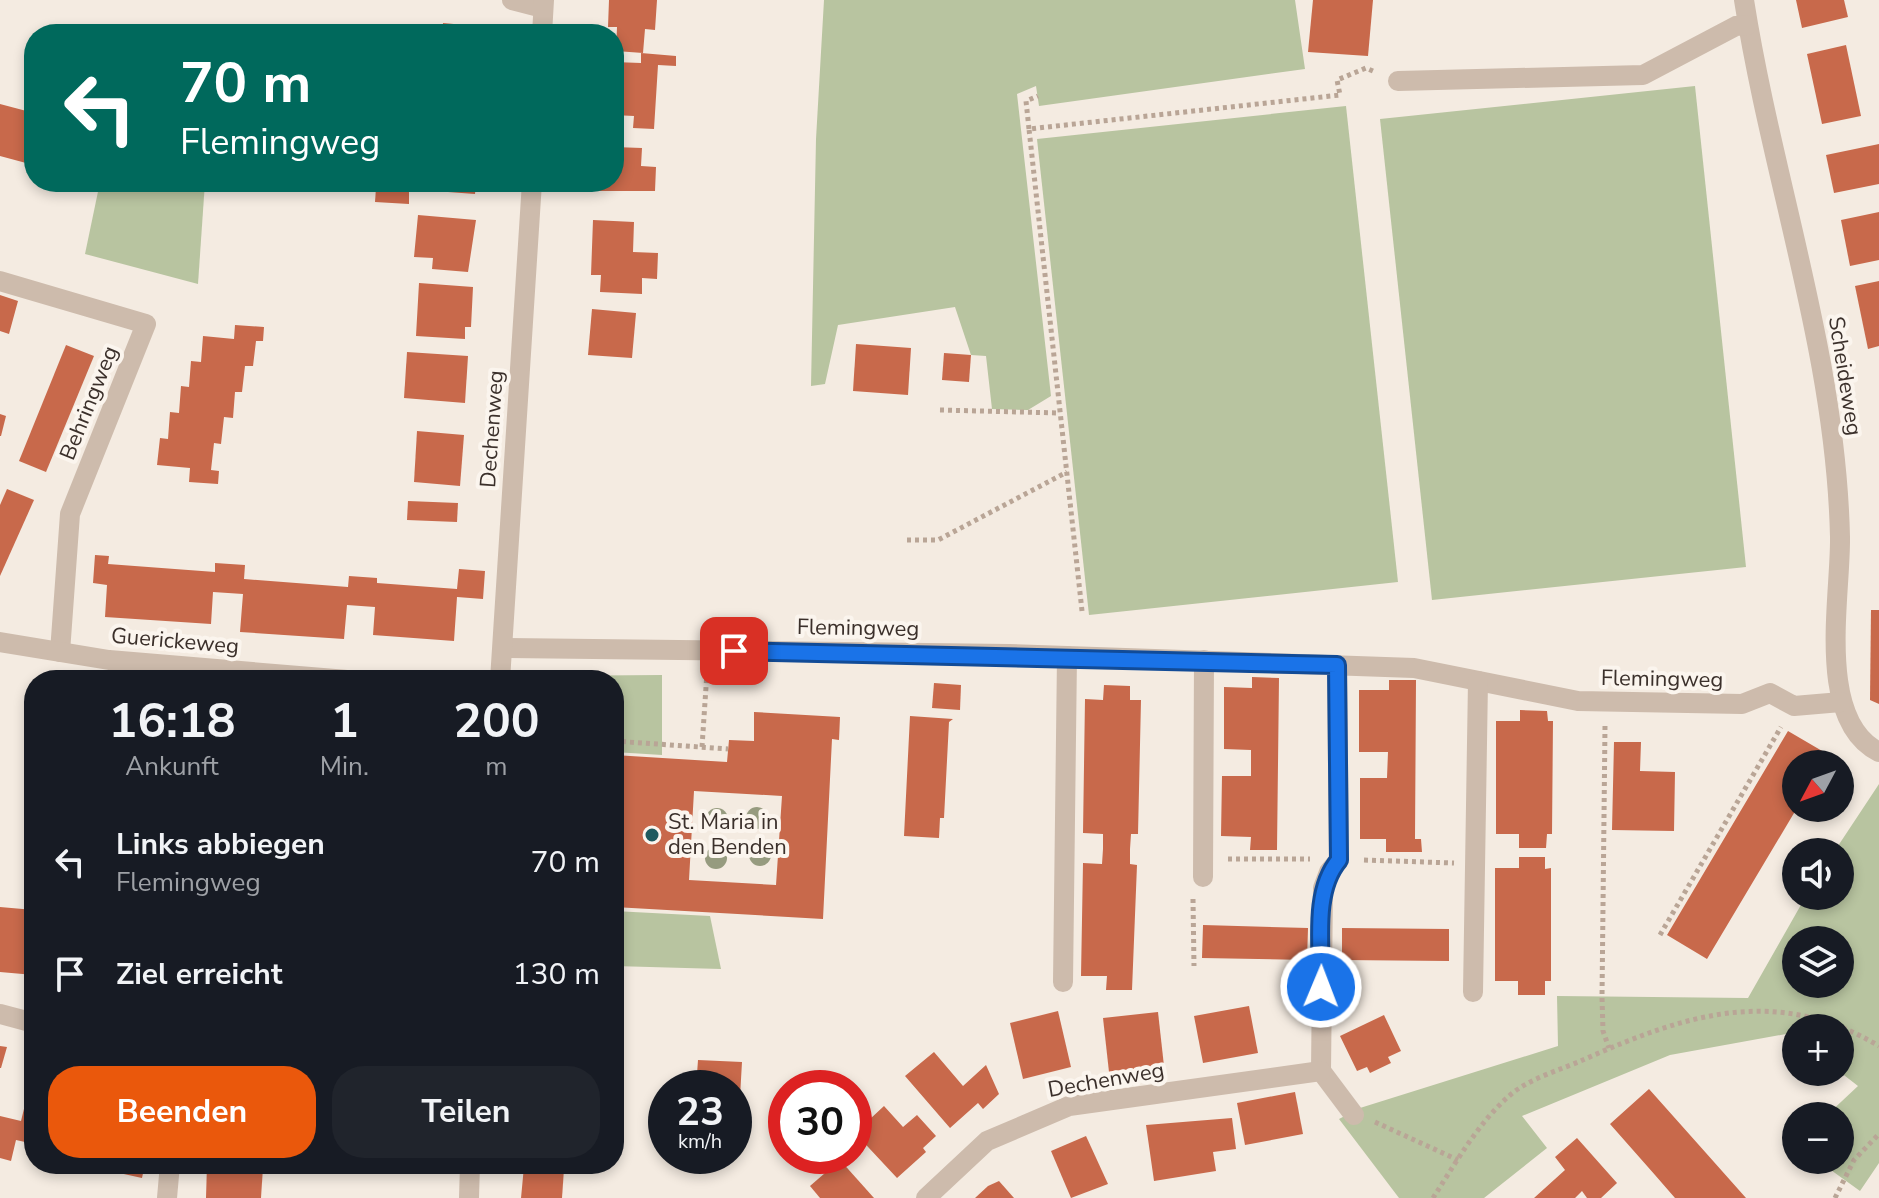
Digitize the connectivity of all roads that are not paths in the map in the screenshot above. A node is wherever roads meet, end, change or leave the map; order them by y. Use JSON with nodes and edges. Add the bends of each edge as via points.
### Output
{"nodes":[{"id":1,"x":512,"y":0,"type":"edge"},
{"id":2,"x":1744,"y":0,"type":"edge"},
{"id":3,"x":544,"y":4,"type":"edge"},
{"id":4,"x":543,"y":24,"type":"edge"},
{"id":5,"x":1747,"y":25,"type":"junction"},
{"id":6,"x":1398,"y":81,"type":"road end"},
{"id":7,"x":531,"y":192,"type":"edge"},
{"id":8,"x":0,"y":281,"type":"edge"},
{"id":9,"x":0,"y":642,"type":"edge"},
{"id":10,"x":503,"y":648,"type":"junction"},
{"id":11,"x":60,"y":652,"type":"junction"},
{"id":12,"x":1067,"y":656,"type":"junction"},
{"id":13,"x":1204,"y":660,"type":"junction"},
{"id":14,"x":1337,"y":665,"type":"junction"},
{"id":15,"x":228,"y":670,"type":"edge"},
{"id":16,"x":501,"y":670,"type":"edge"},
{"id":17,"x":1478,"y":681,"type":"junction"},
{"id":18,"x":1841,"y":702,"type":"junction"},
{"id":19,"x":1879,"y":752,"type":"edge"},
{"id":20,"x":1203,"y":877,"type":"road end"},
{"id":21,"x":1063,"y":982,"type":"dead end"},
{"id":22,"x":1473,"y":992,"type":"dead end"},
{"id":23,"x":0,"y":1014,"type":"edge"},
{"id":24,"x":24,"y":1020,"type":"edge"},
{"id":25,"x":1321,"y":1071,"type":"junction"},
{"id":26,"x":1354,"y":1115,"type":"road end"},
{"id":27,"x":169,"y":1174,"type":"edge"},
{"id":28,"x":470,"y":1174,"type":"edge"},
{"id":29,"x":167,"y":1198,"type":"edge"},
{"id":30,"x":469,"y":1198,"type":"edge"},
{"id":31,"x":926,"y":1198,"type":"edge"}],
"edges":[{"from":1,"to":3,"type":"street"},
{"from":2,"to":5,"type":"street","name":"Scheideweg"},
{"from":3,"to":4,"type":"street"},
{"from":5,"to":6,"type":"street","via":[[1643,75]]},
{"from":5,"to":18,"type":"street","name":"Scheideweg","via":[[1801,260],[1830,423],[1840,536],[1836,668]]},
{"from":7,"to":10,"type":"street","name":"Dechenweg"},
{"from":8,"to":11,"type":"street","name":"Behringweg","via":[[146,324],[70,514]]},
{"from":9,"to":11,"type":"street","name":"Guerickeweg"},
{"from":10,"to":12,"type":"street","name":"Flemingweg"},
{"from":10,"to":16,"type":"street","name":"Dechenweg"},
{"from":11,"to":15,"type":"street","name":"Guerickeweg"},
{"from":12,"to":13,"type":"street","name":"Flemingweg"},
{"from":12,"to":21,"type":"street"},
{"from":13,"to":14,"type":"street","name":"Flemingweg"},
{"from":13,"to":20,"type":"street"},
{"from":14,"to":17,"type":"street","name":"Flemingweg","via":[[1414,668]]},
{"from":14,"to":25,"type":"street","via":[[1339,860],[1323,888]]},
{"from":17,"to":18,"type":"street","name":"Flemingweg","via":[[1578,701],[1742,704],[1770,693],[1794,706]]},
{"from":17,"to":22,"type":"street"},
{"from":18,"to":19,"type":"street","name":"Scheideweg","via":[[1855,731]]},
{"from":23,"to":24,"type":"street"},
{"from":25,"to":26,"type":"street"},
{"from":25,"to":31,"type":"street","name":"Dechenweg","via":[[1056,1111],[987,1141]]},
{"from":27,"to":29,"type":"street"},
{"from":28,"to":30,"type":"street"}]}
